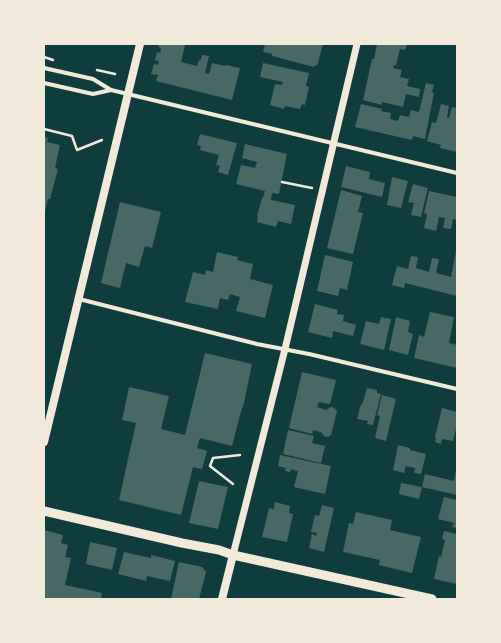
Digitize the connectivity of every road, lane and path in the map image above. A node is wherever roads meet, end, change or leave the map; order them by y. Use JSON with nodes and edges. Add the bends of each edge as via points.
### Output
{"nodes":[{"id":1,"x":140,"y":44,"type":"edge"},
{"id":2,"x":357,"y":44,"type":"edge"},
{"id":3,"x":44,"y":68,"type":"edge"},
{"id":4,"x":44,"y":83,"type":"edge"},
{"id":5,"x":111,"y":90,"type":"junction"},
{"id":6,"x":127,"y":94,"type":"junction"},
{"id":7,"x":44,"y":129,"type":"edge"},
{"id":8,"x":102,"y":140,"type":"dead end"},
{"id":9,"x":334,"y":143,"type":"junction"},
{"id":10,"x":457,"y":172,"type":"edge"},
{"id":11,"x":282,"y":182,"type":"dead end"},
{"id":12,"x":322,"y":190,"type":"junction"},
{"id":13,"x":79,"y":299,"type":"junction"},
{"id":14,"x":284,"y":349,"type":"junction"},
{"id":15,"x":457,"y":389,"type":"edge"},
{"id":16,"x":44,"y":442,"type":"edge"},
{"id":17,"x":240,"y":455,"type":"dead end"},
{"id":18,"x":233,"y":484,"type":"dead end"},
{"id":19,"x":44,"y":511,"type":"edge"},
{"id":20,"x":233,"y":554,"type":"junction"},
{"id":21,"x":222,"y":599,"type":"edge"},
{"id":22,"x":432,"y":599,"type":"edge"}],
"edges":[{"from":1,"to":6,"type":"main road"},
{"from":2,"to":9,"type":"street"},
{"from":3,"to":5,"type":"street","via":[[93,79]]},
{"from":4,"to":5,"type":"street","via":[[93,94]]},
{"from":5,"to":6,"type":"street"},
{"from":6,"to":9,"type":"street"},
{"from":6,"to":13,"type":"main road"},
{"from":7,"to":8,"type":"path","via":[[72,136],[77,150]]},
{"from":9,"to":10,"type":"street"},
{"from":9,"to":12,"type":"street"},
{"from":11,"to":12,"type":"path"},
{"from":12,"to":14,"type":"street"},
{"from":13,"to":14,"type":"street"},
{"from":13,"to":16,"type":"main road"},
{"from":14,"to":15,"type":"street"},
{"from":14,"to":20,"type":"street"},
{"from":17,"to":18,"type":"path","via":[[213,458],[210,466]]},
{"from":19,"to":20,"type":"main road"},
{"from":20,"to":21,"type":"main road"},
{"from":20,"to":22,"type":"main road"}]}
